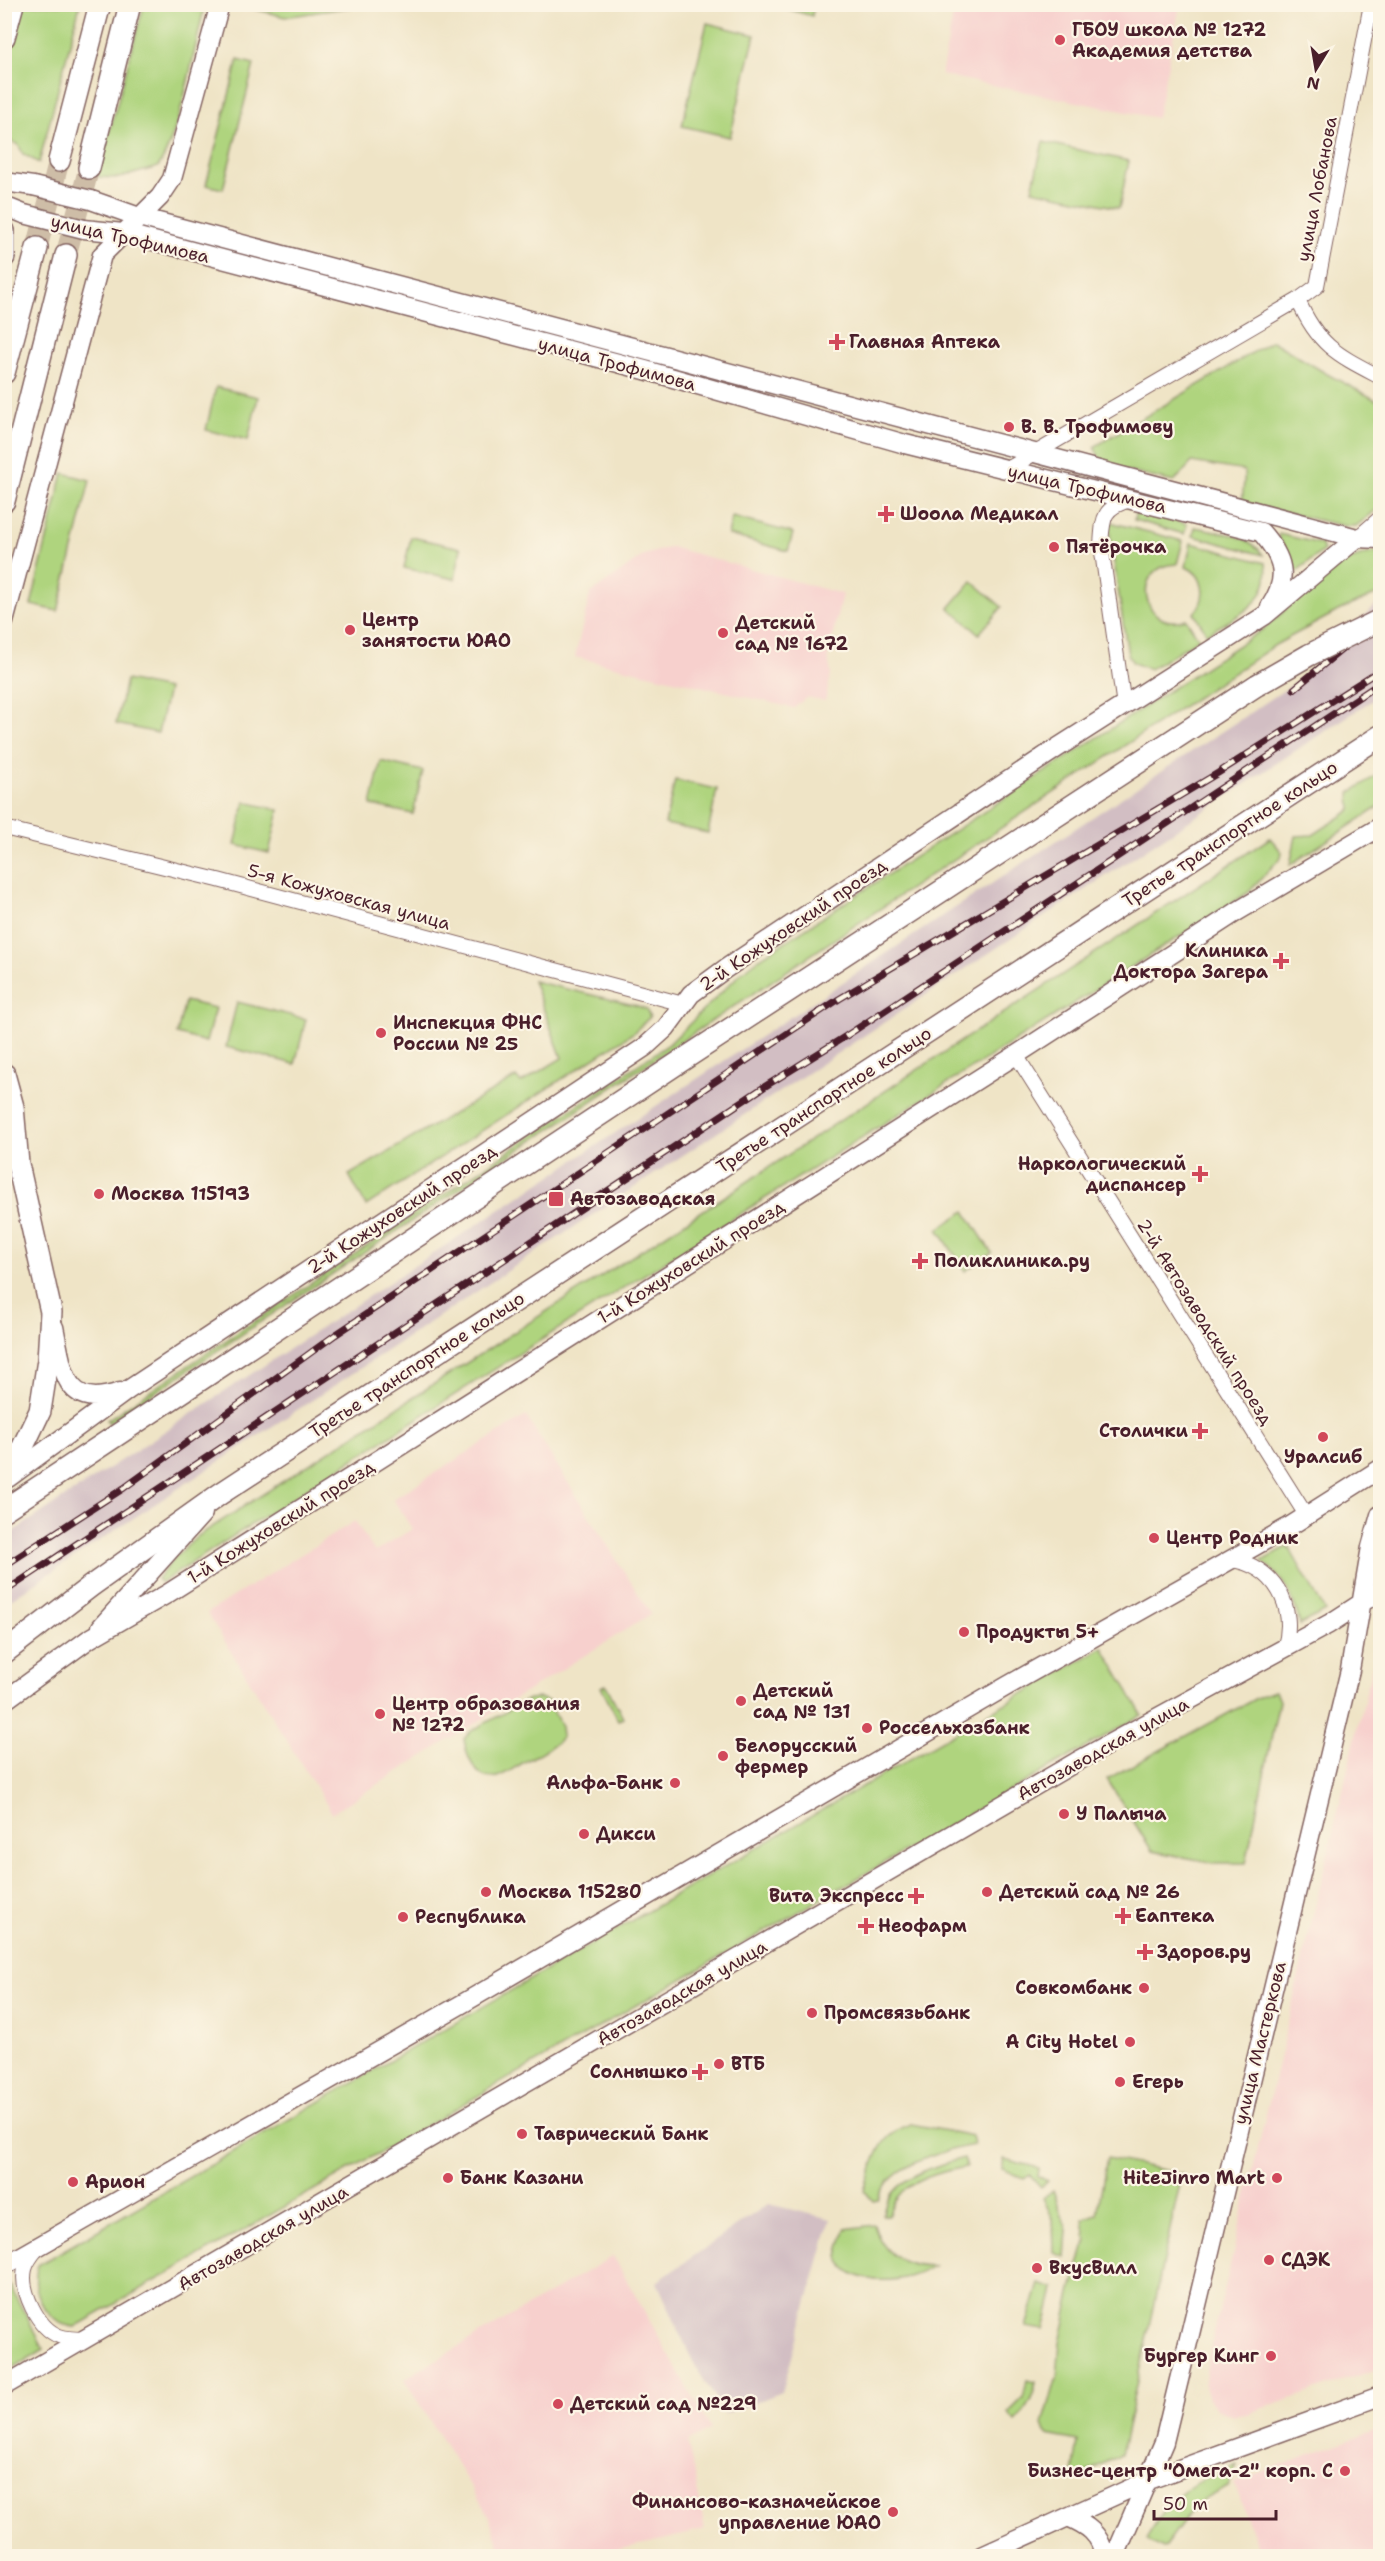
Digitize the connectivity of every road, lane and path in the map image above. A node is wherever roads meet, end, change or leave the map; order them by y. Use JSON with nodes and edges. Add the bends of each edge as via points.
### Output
{"nodes":[{"id":1,"x":13,"y":4,"type":"edge"},
{"id":2,"x":100,"y":4,"type":"edge"},
{"id":3,"x":130,"y":4,"type":"edge"},
{"id":4,"x":220,"y":4,"type":"edge"},
{"id":5,"x":1371,"y":4,"type":"edge"},
{"id":6,"x":4,"y":38,"type":"edge"},
{"id":7,"x":59,"y":161,"type":"tunnel mouth"},
{"id":8,"x":88,"y":168,"type":"tunnel mouth"},
{"id":9,"x":4,"y":182,"type":"edge"},
{"id":10,"x":4,"y":206,"type":"edge"},
{"id":11,"x":139,"y":218,"type":"junction"},
{"id":12,"x":4,"y":231,"type":"edge"},
{"id":13,"x":123,"y":234,"type":"junction"},
{"id":14,"x":37,"y":248,"type":"tunnel mouth"},
{"id":15,"x":66,"y":255,"type":"tunnel mouth"},
{"id":16,"x":4,"y":257,"type":"edge"},
{"id":17,"x":1298,"y":300,"type":"junction"},
{"id":18,"x":4,"y":373,"type":"edge"},
{"id":19,"x":1380,"y":377,"type":"edge"},
{"id":20,"x":1034,"y":453,"type":"junction"},
{"id":21,"x":1006,"y":470,"type":"junction"},
{"id":22,"x":1131,"y":500,"type":"junction"},
{"id":23,"x":4,"y":501,"type":"edge"},
{"id":24,"x":1380,"y":518,"type":"edge"},
{"id":25,"x":1357,"y":538,"type":"junction"},
{"id":26,"x":1380,"y":539,"type":"edge"},
{"id":27,"x":1264,"y":616,"type":"junction"},
{"id":28,"x":1380,"y":620,"type":"edge"},
{"id":29,"x":4,"y":622,"type":"edge"},
{"id":30,"x":1124,"y":705,"type":"junction"},
{"id":31,"x":1380,"y":736,"type":"edge"},
{"id":32,"x":1380,"y":827,"type":"edge"},
{"id":33,"x":4,"y":828,"type":"edge"},
{"id":34,"x":683,"y":1004,"type":"junction"},
{"id":35,"x":1016,"y":1056,"type":"junction"},
{"id":36,"x":4,"y":1074,"type":"edge"},
{"id":37,"x":4,"y":1135,"type":"edge"},
{"id":38,"x":18,"y":1164,"type":"junction"},
{"id":39,"x":51,"y":1312,"type":"junction"},
{"id":40,"x":128,"y":1390,"type":"junction"},
{"id":41,"x":1380,"y":1469,"type":"edge"},
{"id":42,"x":4,"y":1474,"type":"edge"},
{"id":43,"x":4,"y":1480,"type":"edge"},
{"id":44,"x":220,"y":1494,"type":"junction"},
{"id":45,"x":4,"y":1510,"type":"edge"},
{"id":46,"x":1306,"y":1515,"type":"junction"},
{"id":47,"x":1380,"y":1515,"type":"edge"},
{"id":48,"x":1230,"y":1560,"type":"junction"},
{"id":49,"x":1380,"y":1591,"type":"edge"},
{"id":50,"x":1362,"y":1603,"type":"junction"},
{"id":51,"x":89,"y":1639,"type":"junction"},
{"id":52,"x":1284,"y":1649,"type":"junction"},
{"id":53,"x":4,"y":1653,"type":"edge"},
{"id":54,"x":4,"y":1701,"type":"edge"},
{"id":55,"x":38,"y":2248,"type":"junction"},
{"id":56,"x":4,"y":2266,"type":"edge"},
{"id":57,"x":89,"y":2339,"type":"junction"},
{"id":58,"x":4,"y":2386,"type":"edge"},
{"id":59,"x":1380,"y":2396,"type":"edge"},
{"id":60,"x":1149,"y":2480,"type":"junction"},
{"id":61,"x":1068,"y":2517,"type":"junction"},
{"id":62,"x":982,"y":2556,"type":"edge"},
{"id":63,"x":1104,"y":2556,"type":"edge"},
{"id":64,"x":1115,"y":2556,"type":"edge"}],
"edges":[{"from":1,"to":6,"type":"main road"},
{"from":2,"to":7,"type":"main road"},
{"from":3,"to":8,"type":"main road"},
{"from":4,"to":11,"type":"main road","via":[[172,179]]},
{"from":5,"to":17,"type":"street","name":"улица Лобанова","via":[[1317,286]]},
{"from":9,"to":11,"type":"main road","name":"улица Трофимова","bridge":true,"via":[[91,200]]},
{"from":10,"to":13,"type":"main road","name":"улица Трофимова","bridge":true,"via":[[84,230]]},
{"from":11,"to":13,"type":"main road"},
{"from":11,"to":20,"type":"main road","name":"улица Трофимова"},
{"from":12,"to":16,"type":"main road"},
{"from":13,"to":21,"type":"main road","name":"улица Трофимова","via":[[645,370]]},
{"from":13,"to":29,"type":"main road","via":[[102,255],[93,284]]},
{"from":14,"to":18,"type":"main road"},
{"from":15,"to":23,"type":"main road"},
{"from":17,"to":19,"type":"street","via":[[1309,325],[1333,351]]},
{"from":17,"to":20,"type":"street","name":"улица Лобанова"},
{"from":20,"to":21,"type":"street","name":"улица Лобанова"},
{"from":20,"to":25,"type":"main road","name":"улица Трофимова"},
{"from":21,"to":22,"type":"main road","name":"улица Трофимова"},
{"from":22,"to":27,"type":"main road","name":"улица Трофимова","via":[[1261,532],[1275,547],[1282,568],[1280,591]]},
{"from":22,"to":30,"type":"street","via":[[1114,505],[1103,519],[1101,544]]},
{"from":24,"to":25,"type":"street","name":"2-й Кожуховский проезд"},
{"from":25,"to":26,"type":"main road","name":"улица Трофимова"},
{"from":25,"to":27,"type":"main road","name":"2-й Кожуховский проезд"},
{"from":27,"to":30,"type":"main road","name":"2-й Кожуховский проезд"},
{"from":28,"to":45,"type":"main road","bridge":true,"via":[[1257,686],[678,1063]]},
{"from":30,"to":34,"type":"main road","name":"2-й Кожуховский проезд","via":[[725,969]]},
{"from":31,"to":44,"type":"main road","name":"Третье транспортное кольцо"},
{"from":32,"to":35,"type":"main road","name":"1-й Кожуховский проезд","via":[[1238,911]]},
{"from":33,"to":34,"type":"street","name":"5-я Кожуховская улица","via":[[268,893]]},
{"from":34,"to":40,"type":"main road","name":"2-й Кожуховский проезд","via":[[666,1028],[645,1047]]},
{"from":35,"to":46,"type":"street","name":"2-й Автозаводский проезд"},
{"from":35,"to":51,"type":"main road","name":"1-й Кожуховский проезд","via":[[167,1594]]},
{"from":36,"to":38,"type":"main road","via":[[13,1107]]},
{"from":37,"to":38,"type":"main road"},
{"from":38,"to":39,"type":"main road"},
{"from":39,"to":40,"type":"main road","via":[[65,1378],[71,1389],[93,1397]]},
{"from":39,"to":42,"type":"main road","via":[[39,1411],[16,1459]]},
{"from":40,"to":43,"type":"main road","name":"2-й Кожуховский проезд"},
{"from":41,"to":46,"type":"main road"},
{"from":44,"to":51,"type":"main road"},
{"from":44,"to":53,"type":"main road","name":"Третье транспортное кольцо"},
{"from":46,"to":48,"type":"main road"},
{"from":47,"to":50,"type":"main road","name":"улица Мастеркова"},
{"from":48,"to":52,"type":"street","via":[[1256,1566],[1277,1586],[1287,1612]]},
{"from":48,"to":55,"type":"main road"},
{"from":49,"to":50,"type":"main road","name":"Автозаводская улица"},
{"from":50,"to":52,"type":"main road","name":"Автозаводская улица"},
{"from":50,"to":60,"type":"main road","name":"улица Мастеркова","via":[[1350,1670],[1214,2239],[1164,2442]]},
{"from":51,"to":54,"type":"main road","name":"1-й Кожуховский проезд"},
{"from":52,"to":57,"type":"main road","name":"Автозаводская улица","via":[[1076,1762]]},
{"from":55,"to":56,"type":"main road"},
{"from":55,"to":57,"type":"street","via":[[30,2258],[24,2280],[34,2309],[57,2336]]},
{"from":57,"to":58,"type":"main road","name":"Автозаводская улица"},
{"from":59,"to":60,"type":"main road"},
{"from":60,"to":61,"type":"main road"},
{"from":60,"to":64,"type":"main road","name":"улица Мастеркова"},
{"from":61,"to":62,"type":"main road"},
{"from":61,"to":63,"type":"main road","via":[[1099,2537]]}]}
